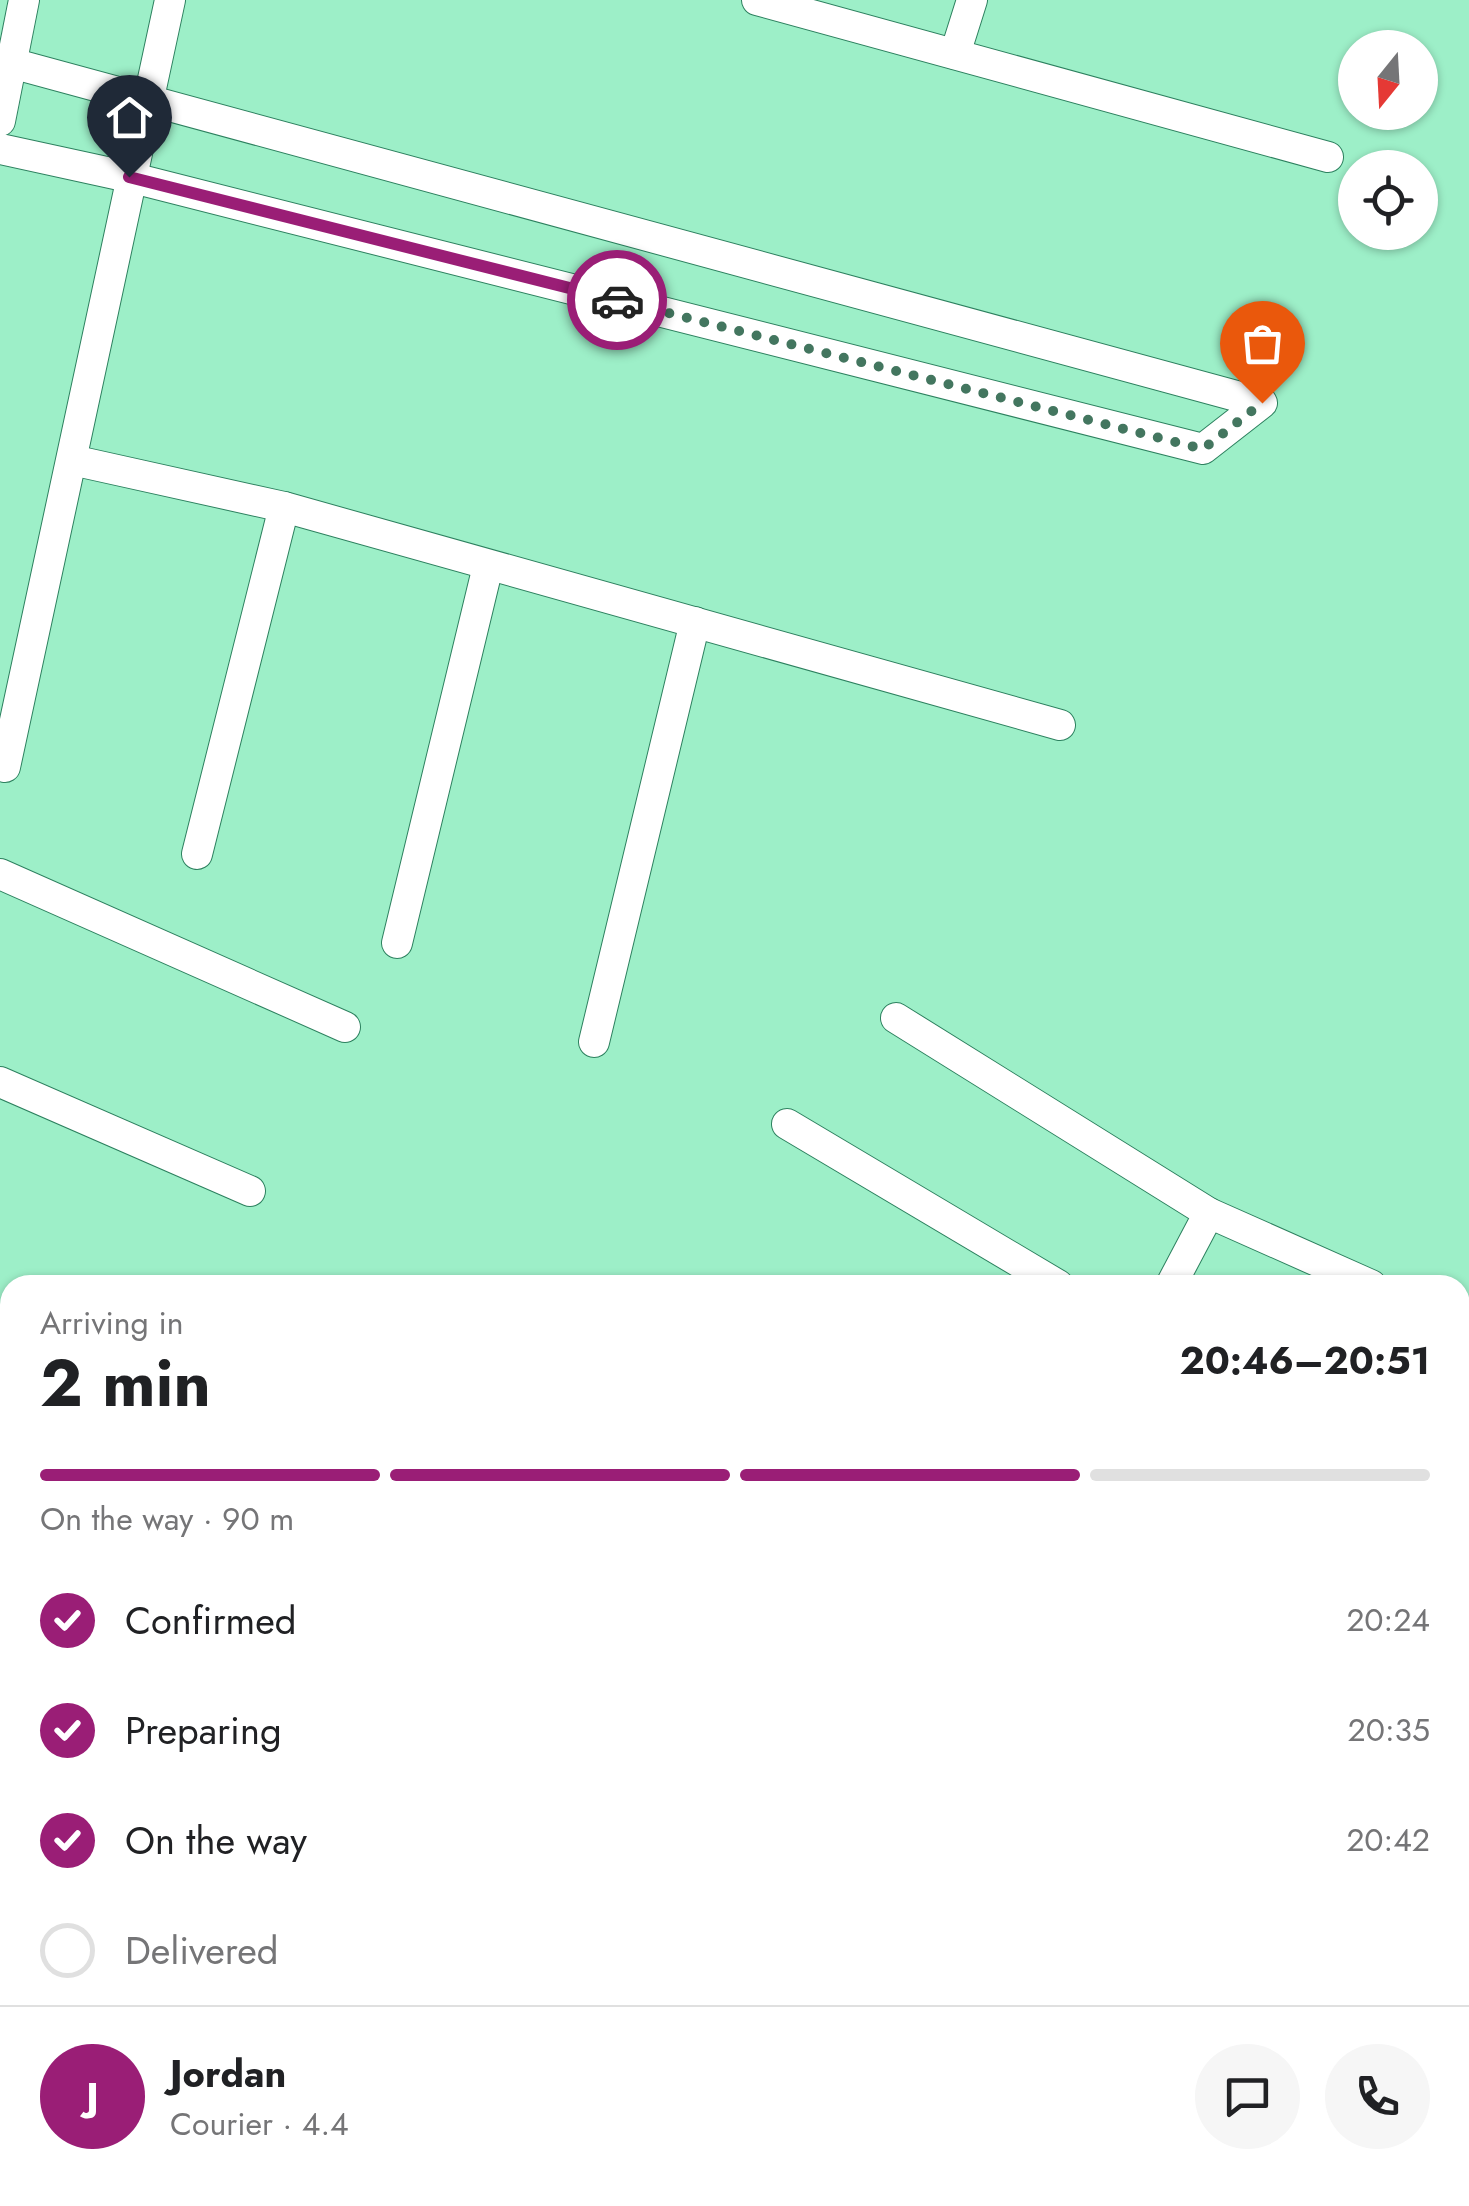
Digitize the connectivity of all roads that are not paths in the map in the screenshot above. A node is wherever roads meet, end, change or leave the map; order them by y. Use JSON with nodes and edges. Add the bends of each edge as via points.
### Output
{"nodes":[{"id":1,"x":24,"y":0,"type":"edge"},
{"id":2,"x":170,"y":0,"type":"edge"},
{"id":3,"x":757,"y":0,"type":"edge"},
{"id":4,"x":972,"y":0,"type":"edge"},
{"id":5,"x":954,"y":54,"type":"junction"},
{"id":6,"x":6,"y":62,"type":"edge"},
{"id":7,"x":148,"y":98,"type":"junction"},
{"id":8,"x":0,"y":122,"type":"edge"},
{"id":9,"x":0,"y":148,"type":"edge"},
{"id":10,"x":1328,"y":157,"type":"dead end"},
{"id":11,"x":129,"y":177,"type":"junction"},
{"id":12,"x":72,"y":460,"type":"junction"},
{"id":13,"x":284,"y":507,"type":"junction"},
{"id":14,"x":488,"y":566,"type":"junction"},
{"id":15,"x":695,"y":622,"type":"junction"},
{"id":16,"x":1060,"y":725,"type":"dead end"},
{"id":17,"x":6,"y":768,"type":"dead end"},
{"id":18,"x":196,"y":854,"type":"dead end"},
{"id":19,"x":0,"y":874,"type":"edge"},
{"id":20,"x":396,"y":943,"type":"dead end"},
{"id":21,"x":896,"y":1018,"type":"dead end"},
{"id":22,"x":345,"y":1027,"type":"dead end"},
{"id":23,"x":594,"y":1042,"type":"dead end"},
{"id":24,"x":0,"y":1082,"type":"edge"},
{"id":25,"x":787,"y":1124,"type":"dead end"},
{"id":26,"x":250,"y":1191,"type":"dead end"},
{"id":27,"x":1209,"y":1213,"type":"junction"},
{"id":28,"x":1041,"y":1275,"type":"edge"},
{"id":29,"x":1176,"y":1275,"type":"edge"},
{"id":30,"x":1348,"y":1275,"type":"edge"}],
"edges":[{"from":1,"to":6,"type":"street"},
{"from":2,"to":7,"type":"street"},
{"from":3,"to":5,"type":"street"},
{"from":4,"to":5,"type":"street"},
{"from":5,"to":10,"type":"street"},
{"from":6,"to":7,"type":"street"},
{"from":6,"to":8,"type":"street"},
{"from":7,"to":11,"type":"street"},
{"from":7,"to":11,"type":"street","via":[[1262,403],[1203,449]]},
{"from":9,"to":11,"type":"street"},
{"from":11,"to":12,"type":"street"},
{"from":12,"to":13,"type":"street"},
{"from":12,"to":17,"type":"street"},
{"from":13,"to":14,"type":"street"},
{"from":13,"to":18,"type":"street"},
{"from":14,"to":15,"type":"street"},
{"from":14,"to":20,"type":"street"},
{"from":15,"to":16,"type":"street"},
{"from":15,"to":23,"type":"street"},
{"from":19,"to":22,"type":"street"},
{"from":21,"to":27,"type":"street"},
{"from":24,"to":26,"type":"street"},
{"from":25,"to":28,"type":"street"},
{"from":27,"to":29,"type":"street"},
{"from":27,"to":30,"type":"street"}]}
